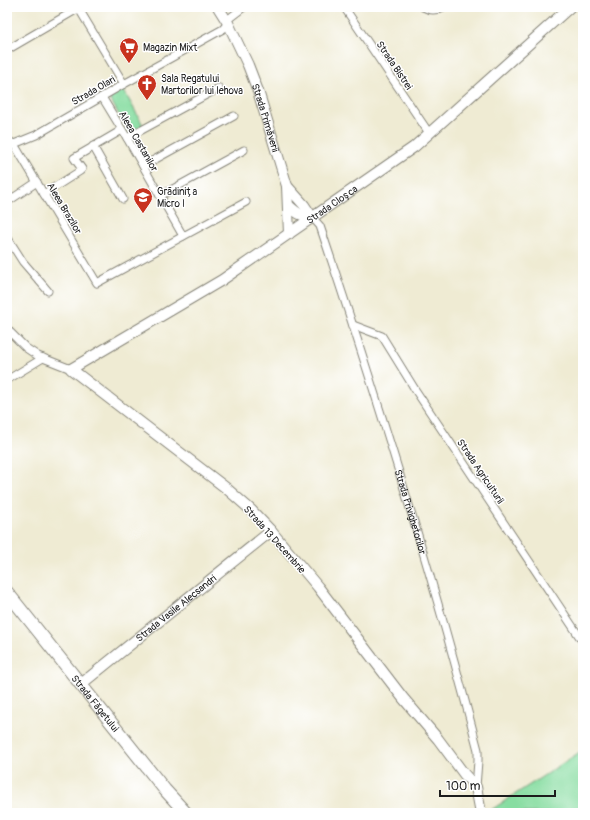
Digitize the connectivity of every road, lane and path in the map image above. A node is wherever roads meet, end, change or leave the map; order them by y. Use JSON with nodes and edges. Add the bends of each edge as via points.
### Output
{"nodes":[{"id":1,"x":218,"y":7,"type":"edge"},
{"id":2,"x":244,"y":7,"type":"edge"},
{"id":3,"x":344,"y":7,"type":"edge"},
{"id":4,"x":423,"y":7,"type":"edge"},
{"id":5,"x":443,"y":7,"type":"edge"},
{"id":6,"x":570,"y":7,"type":"edge"},
{"id":7,"x":73,"y":9,"type":"edge"},
{"id":8,"x":227,"y":21,"type":"junction"},
{"id":9,"x":7,"y":50,"type":"edge"},
{"id":10,"x":124,"y":84,"type":"junction"},
{"id":11,"x":219,"y":88,"type":"dead end"},
{"id":12,"x":102,"y":97,"type":"junction"},
{"id":13,"x":234,"y":116,"type":"dead end"},
{"id":14,"x":122,"y":130,"type":"junction"},
{"id":15,"x":429,"y":133,"type":"junction"},
{"id":16,"x":127,"y":138,"type":"junction"},
{"id":17,"x":7,"y":140,"type":"edge"},
{"id":18,"x":14,"y":144,"type":"junction"},
{"id":19,"x":93,"y":146,"type":"junction"},
{"id":20,"x":244,"y":150,"type":"dead end"},
{"id":21,"x":142,"y":166,"type":"junction"},
{"id":22,"x":37,"y":182,"type":"junction"},
{"id":23,"x":287,"y":186,"type":"junction"},
{"id":24,"x":44,"y":194,"type":"junction"},
{"id":25,"x":160,"y":196,"type":"junction"},
{"id":26,"x":123,"y":199,"type":"dead end"},
{"id":27,"x":7,"y":202,"type":"edge"},
{"id":28,"x":246,"y":202,"type":"dead end"},
{"id":29,"x":288,"y":205,"type":"junction"},
{"id":30,"x":312,"y":217,"type":"junction"},
{"id":31,"x":289,"y":234,"type":"junction"},
{"id":32,"x":183,"y":236,"type":"junction"},
{"id":33,"x":7,"y":237,"type":"edge"},
{"id":34,"x":48,"y":291,"type":"dead end"},
{"id":35,"x":353,"y":324,"type":"junction"},
{"id":36,"x":7,"y":329,"type":"edge"},
{"id":37,"x":43,"y":358,"type":"junction"},
{"id":38,"x":71,"y":369,"type":"junction"},
{"id":39,"x":7,"y":380,"type":"edge"},
{"id":40,"x":271,"y":531,"type":"junction"},
{"id":41,"x":7,"y":592,"type":"edge"},
{"id":42,"x":583,"y":642,"type":"edge"},
{"id":43,"x":80,"y":684,"type":"junction"},
{"id":44,"x":476,"y":787,"type":"junction"},
{"id":45,"x":186,"y":813,"type":"edge"},
{"id":46,"x":481,"y":813,"type":"edge"}],
"edges":[{"from":1,"to":8,"type":"street","name":"Strada Primăverii"},
{"from":2,"to":8,"type":"street"},
{"from":3,"to":15,"type":"street","name":"Strada Bistrei"},
{"from":4,"to":5,"type":"street","via":[[430,11]]},
{"from":6,"to":15,"type":"street","name":"Strada Cloșca"},
{"from":7,"to":9,"type":"street"},
{"from":7,"to":10,"type":"street","via":[[80,9]]},
{"from":8,"to":10,"type":"street","name":"Strada Olari","via":[[223,29]]},
{"from":8,"to":23,"type":"street","name":"Strada Primăverii","via":[[258,91]]},
{"from":10,"to":12,"type":"street","name":"Strada Olari"},
{"from":11,"to":16,"type":"street"},
{"from":12,"to":14,"type":"street","name":"Aleea Castanilor"},
{"from":12,"to":18,"type":"street","name":"Strada Olari","via":[[36,135]]},
{"from":13,"to":21,"type":"street"},
{"from":14,"to":16,"type":"street","name":"Aleea Castanilor"},
{"from":14,"to":19,"type":"street"},
{"from":15,"to":30,"type":"street","name":"Strada Cloșca","via":[[414,147]]},
{"from":16,"to":21,"type":"street","name":"Aleea Castanilor"},
{"from":17,"to":18,"type":"street"},
{"from":18,"to":22,"type":"street","name":"Aleea Brazilor"},
{"from":19,"to":24,"type":"street","via":[[74,158],[82,169],[80,171]]},
{"from":19,"to":26,"type":"street"},
{"from":20,"to":25,"type":"street"},
{"from":21,"to":25,"type":"street","name":"Aleea Castanilor"},
{"from":22,"to":24,"type":"street","name":"Aleea Brazilor"},
{"from":22,"to":27,"type":"street"},
{"from":23,"to":29,"type":"street","name":"Strada Primăverii"},
{"from":23,"to":30,"type":"street","name":"Strada Primăverii"},
{"from":24,"to":32,"type":"street","name":"Aleea Brazilor","via":[[97,283]]},
{"from":25,"to":32,"type":"street","name":"Aleea Castanilor"},
{"from":28,"to":32,"type":"street"},
{"from":29,"to":30,"type":"street","via":[[302,216]]},
{"from":29,"to":31,"type":"street","name":"Strada Primăverii"},
{"from":30,"to":31,"type":"street","name":"Strada Cloșca"},
{"from":30,"to":35,"type":"street","name":"Strada Privighetorilor","via":[[320,226]]},
{"from":31,"to":38,"type":"street","name":"Strada Cloșca","via":[[222,280]]},
{"from":33,"to":34,"type":"street","via":[[23,262]]},
{"from":35,"to":42,"type":"street","name":"Strada Agriculturii","via":[[382,336]]},
{"from":35,"to":44,"type":"street","name":"Strada Privighetorilor","via":[[466,704],[478,750]]},
{"from":36,"to":37,"type":"street","name":"Strada 13 Decembrie","via":[[26,348]]},
{"from":37,"to":38,"type":"street","name":"Strada 13 Decembrie"},
{"from":37,"to":39,"type":"street"},
{"from":38,"to":40,"type":"street","name":"Strada 13 Decembrie","via":[[226,488]]},
{"from":40,"to":43,"type":"street","name":"Strada Vasile Alecsandri"},
{"from":40,"to":44,"type":"street","name":"Strada 13 Decembrie"},
{"from":41,"to":43,"type":"main road","name":"Strada Făgetului"},
{"from":43,"to":45,"type":"main road","name":"Strada Făgetului"},
{"from":44,"to":46,"type":"street","name":"Strada Privighetorilor"}]}
